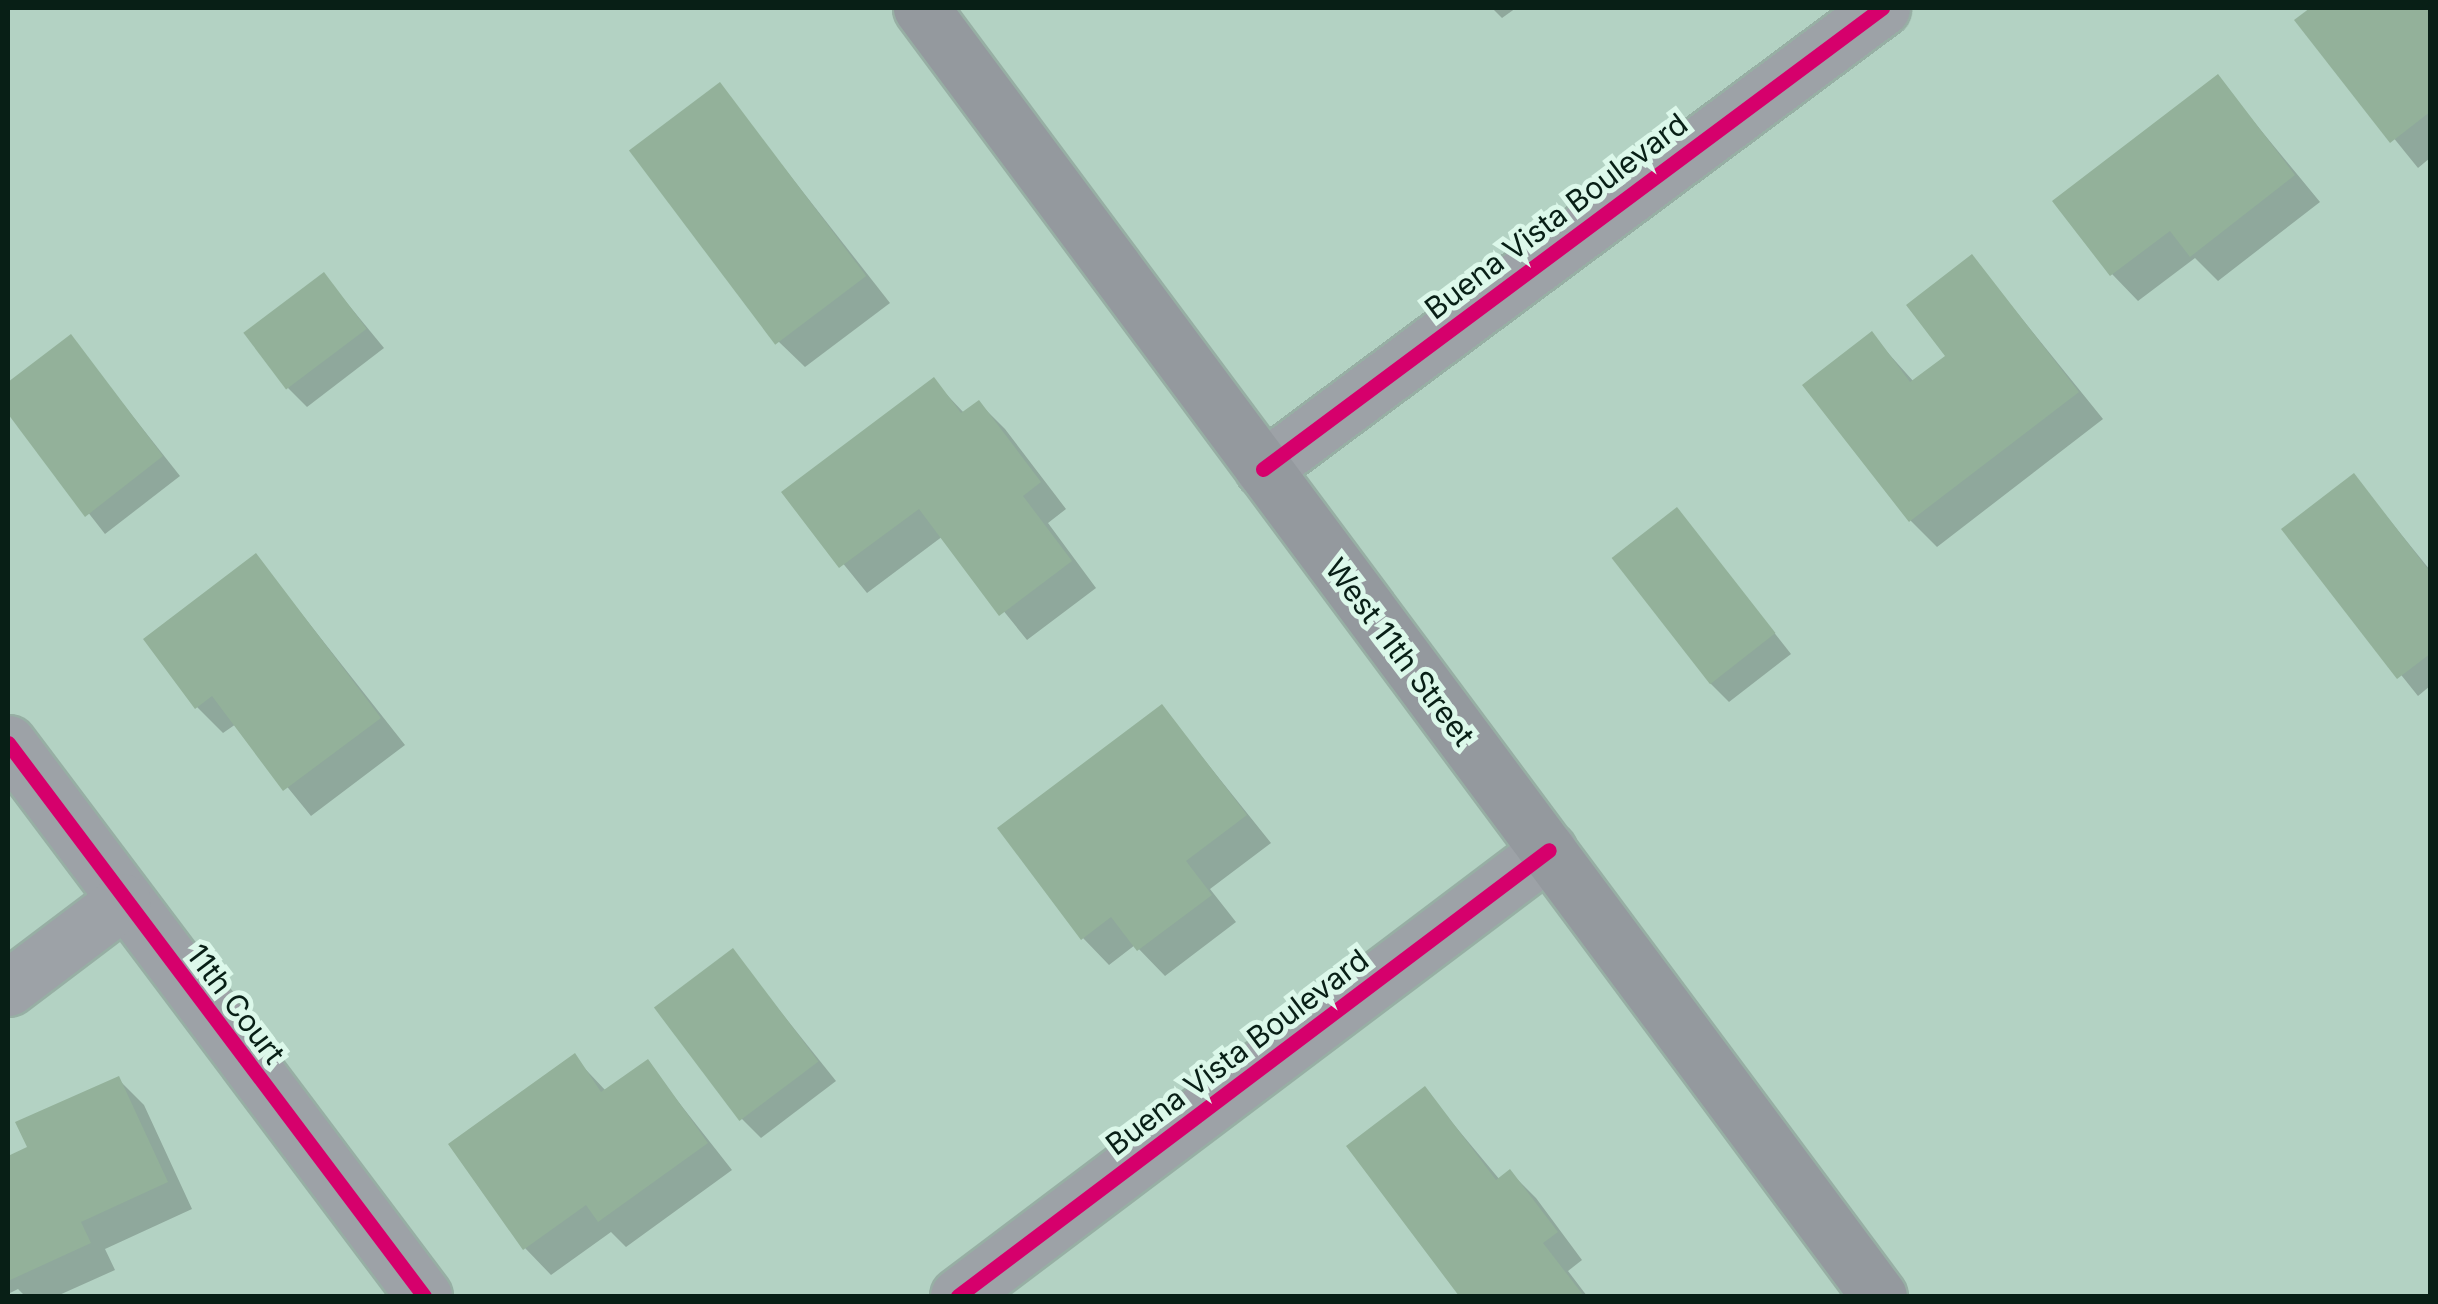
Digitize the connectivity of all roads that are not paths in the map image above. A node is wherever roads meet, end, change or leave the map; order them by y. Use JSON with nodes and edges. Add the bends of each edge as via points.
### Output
{"nodes":[{"id":1,"x":921,"y":8,"type":"edge"},
{"id":2,"x":1882,"y":8,"type":"edge"},
{"id":3,"x":1263,"y":469,"type":"junction"},
{"id":4,"x":8,"y":743,"type":"edge"},
{"id":5,"x":1549,"y":850,"type":"junction"},
{"id":6,"x":123,"y":901,"type":"junction"},
{"id":7,"x":8,"y":988,"type":"edge"},
{"id":8,"x":424,"y":1296,"type":"edge"},
{"id":9,"x":958,"y":1296,"type":"edge"},
{"id":10,"x":1879,"y":1296,"type":"edge"}],
"edges":[{"from":1,"to":3,"type":"main road","name":"West 11th Street"},
{"from":2,"to":3,"type":"street","name":"Buena Vista Boulevard"},
{"from":3,"to":5,"type":"main road","name":"West 11th Street"},
{"from":4,"to":6,"type":"street","name":"11th Court"},
{"from":5,"to":9,"type":"street","name":"Buena Vista Boulevard"},
{"from":5,"to":10,"type":"main road","name":"West 11th Street"},
{"from":6,"to":7,"type":"street"},
{"from":6,"to":8,"type":"street","name":"11th Court"}]}
